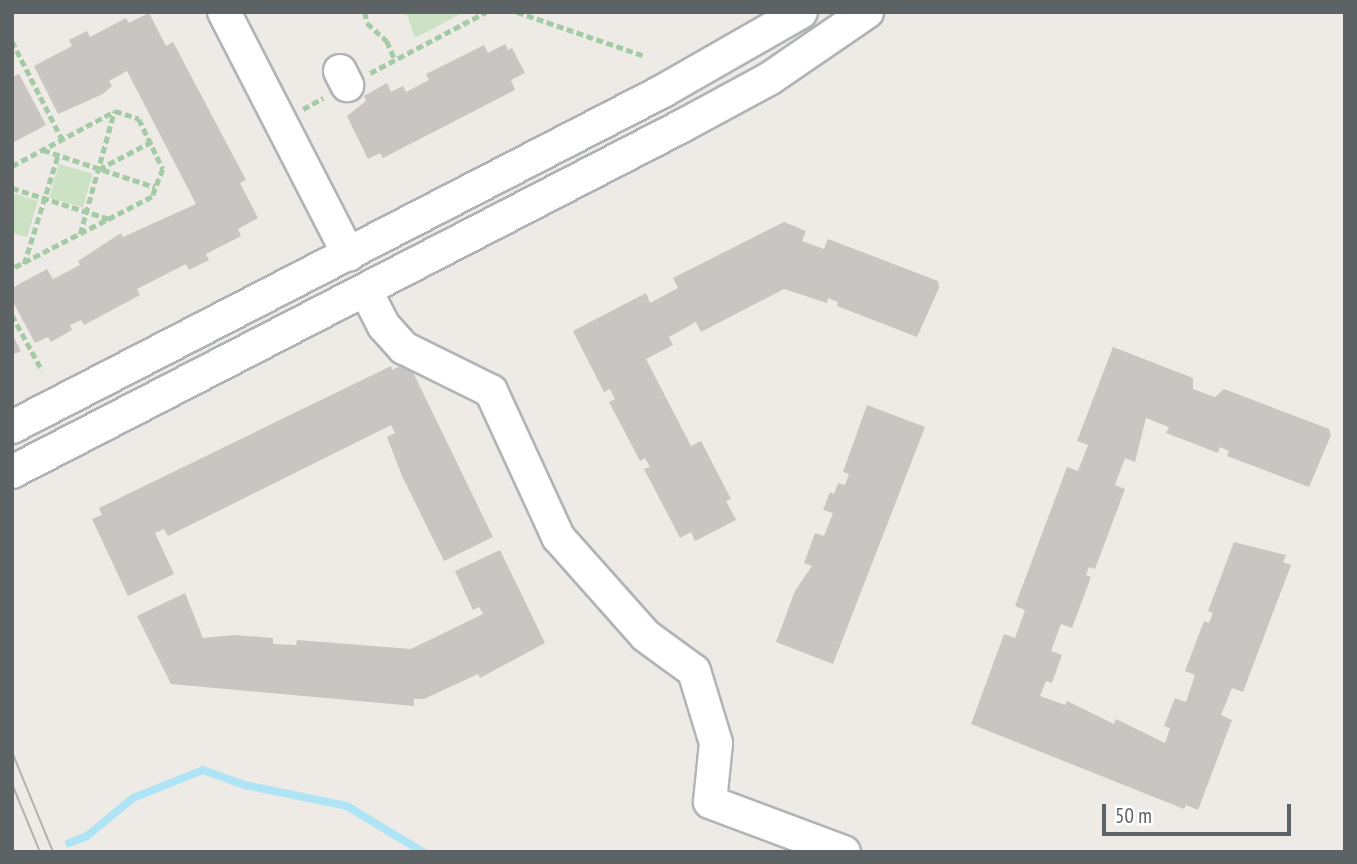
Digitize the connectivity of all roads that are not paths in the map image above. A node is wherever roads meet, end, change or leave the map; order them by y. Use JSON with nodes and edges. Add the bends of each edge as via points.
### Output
{"nodes":[{"id":1,"x":801,"y":12,"type":"edge"},
{"id":2,"x":867,"y":12,"type":"edge"},
{"id":3,"x":238,"y":23,"type":"edge"},
{"id":4,"x":349,"y":255,"type":"junction"},
{"id":5,"x":366,"y":291,"type":"junction"},
{"id":6,"x":12,"y":427,"type":"edge"},
{"id":7,"x":12,"y":472,"type":"edge"},
{"id":8,"x":844,"y":852,"type":"edge"}],
"edges":[{"from":1,"to":4,"type":"street","via":[[751,44]]},
{"from":2,"to":5,"type":"street","via":[[769,79]]},
{"from":3,"to":4,"type":"street"},
{"from":4,"to":6,"type":"street"},
{"from":5,"to":7,"type":"street"},
{"from":5,"to":8,"type":"street","via":[[384,326],[404,348],[491,391],[558,537],[646,636],[694,671],[716,743],[710,802]]}]}
